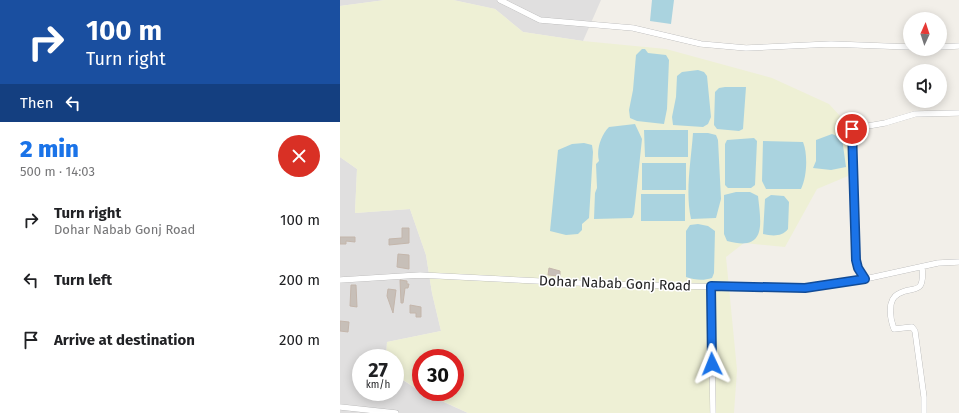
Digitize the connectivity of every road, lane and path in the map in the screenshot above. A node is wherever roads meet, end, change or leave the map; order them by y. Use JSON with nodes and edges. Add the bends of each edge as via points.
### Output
{"nodes":[{"id":1,"x":500,"y":0,"type":"edge"},
{"id":2,"x":959,"y":46,"type":"edge"},
{"id":3,"x":903,"y":47,"type":"edge"},
{"id":4,"x":947,"y":47,"type":"edge"},
{"id":5,"x":959,"y":113,"type":"edge"},
{"id":6,"x":959,"y":262,"type":"edge"},
{"id":7,"x":922,"y":267,"type":"junction"},
{"id":8,"x":865,"y":279,"type":"junction"},
{"id":9,"x":340,"y":280,"type":"edge"},
{"id":10,"x":711,"y":286,"type":"junction"},
{"id":11,"x":340,"y":407,"type":"edge"},
{"id":12,"x":396,"y":413,"type":"edge"},
{"id":13,"x":713,"y":413,"type":"edge"},
{"id":14,"x":924,"y":413,"type":"edge"}],
"edges":[{"from":1,"to":3,"type":"street","via":[[540,20],[633,28],[701,44],[746,48],[832,44]]},
{"from":2,"to":4,"type":"street"},
{"from":5,"to":8,"type":"street","via":[[915,114],[852,129],[856,260]]},
{"from":6,"to":7,"type":"street","name":"Dohar Nabab Gonj Road"},
{"from":7,"to":8,"type":"street","name":"Dohar Nabab Gonj Road"},
{"from":7,"to":14,"type":"street","via":[[920,286],[898,294],[892,299],[890,307],[894,329],[912,327],[915,331]]},
{"from":8,"to":10,"type":"street","name":"Dohar Nabab Gonj Road","via":[[805,288]]},
{"from":9,"to":10,"type":"street","name":"Dohar Nabab Gonj Road","via":[[420,275],[599,284]]},
{"from":10,"to":13,"type":"street"},
{"from":11,"to":12,"type":"street"}]}
